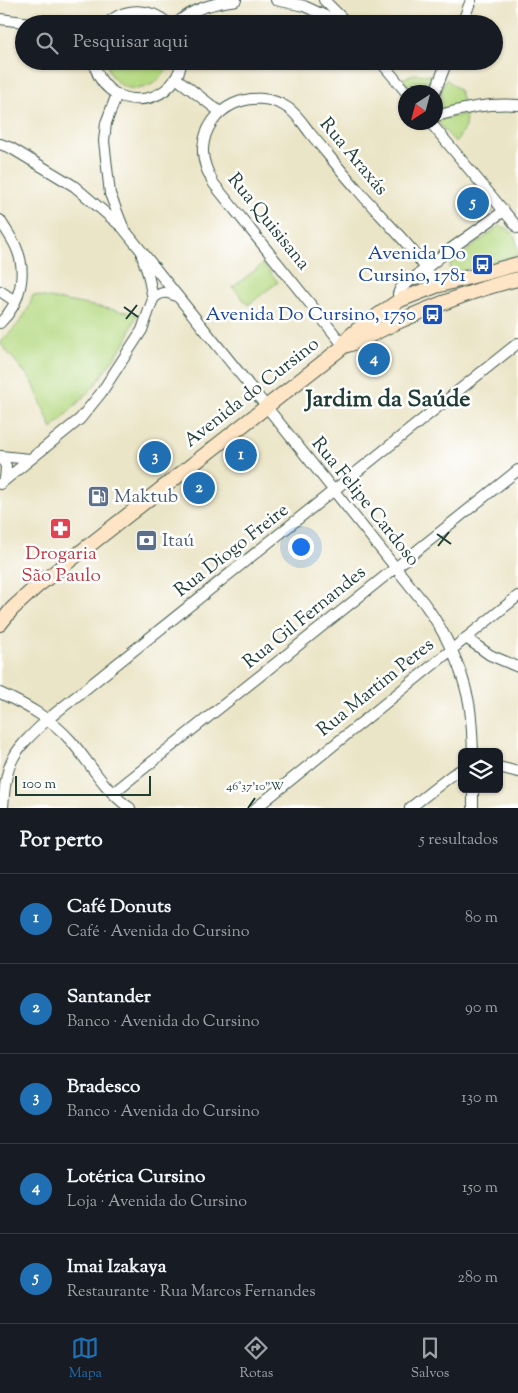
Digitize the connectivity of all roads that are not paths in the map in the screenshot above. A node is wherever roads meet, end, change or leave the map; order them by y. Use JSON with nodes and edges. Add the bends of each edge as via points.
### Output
{"nodes":[{"id":1,"x":236,"y":0,"type":"edge"},
{"id":2,"x":276,"y":0,"type":"edge"},
{"id":3,"x":324,"y":0,"type":"edge"},
{"id":4,"x":471,"y":0,"type":"edge"},
{"id":5,"x":122,"y":15,"type":"edge"},
{"id":6,"x":156,"y":15,"type":"edge"},
{"id":7,"x":185,"y":15,"type":"edge"},
{"id":8,"x":324,"y":15,"type":"edge"},
{"id":9,"x":339,"y":15,"type":"edge"},
{"id":10,"x":465,"y":15,"type":"edge"},
{"id":11,"x":0,"y":19,"type":"edge"},
{"id":12,"x":15,"y":21,"type":"edge"},
{"id":13,"x":97,"y":70,"type":"edge"},
{"id":14,"x":179,"y":70,"type":"edge"},
{"id":15,"x":388,"y":70,"type":"edge"},
{"id":16,"x":444,"y":70,"type":"edge"},
{"id":17,"x":176,"y":78,"type":"junction"},
{"id":18,"x":400,"y":85,"type":"edge"},
{"id":19,"x":438,"y":85,"type":"edge"},
{"id":20,"x":117,"y":94,"type":"junction"},
{"id":21,"x":518,"y":105,"type":"edge"},
{"id":22,"x":220,"y":112,"type":"junction"},
{"id":23,"x":443,"y":114,"type":"edge"},
{"id":24,"x":437,"y":130,"type":"edge"},
{"id":25,"x":0,"y":144,"type":"edge"},
{"id":26,"x":110,"y":194,"type":"junction"},
{"id":27,"x":99,"y":206,"type":"junction"},
{"id":28,"x":504,"y":211,"type":"junction"},
{"id":29,"x":0,"y":220,"type":"edge"},
{"id":30,"x":123,"y":228,"type":"junction"},
{"id":31,"x":518,"y":228,"type":"edge"},
{"id":32,"x":136,"y":244,"type":"junction"},
{"id":33,"x":518,"y":264,"type":"edge"},
{"id":34,"x":427,"y":269,"type":"junction"},
{"id":35,"x":518,"y":279,"type":"edge"},
{"id":36,"x":436,"y":286,"type":"junction"},
{"id":37,"x":0,"y":291,"type":"edge"},
{"id":38,"x":181,"y":298,"type":"junction"},
{"id":39,"x":152,"y":299,"type":"junction"},
{"id":40,"x":400,"y":300,"type":"junction"},
{"id":41,"x":15,"y":302,"type":"junction"},
{"id":42,"x":402,"y":320,"type":"junction"},
{"id":43,"x":0,"y":322,"type":"edge"},
{"id":44,"x":518,"y":344,"type":"edge"},
{"id":45,"x":344,"y":346,"type":"junction"},
{"id":46,"x":265,"y":406,"type":"junction"},
{"id":47,"x":30,"y":460,"type":"junction"},
{"id":48,"x":518,"y":470,"type":"edge"},
{"id":49,"x":2,"y":482,"type":"edge"},
{"id":50,"x":334,"y":492,"type":"junction"},
{"id":51,"x":395,"y":568,"type":"junction"},
{"id":52,"x":518,"y":596,"type":"edge"},
{"id":53,"x":0,"y":624,"type":"edge"},
{"id":54,"x":466,"y":638,"type":"junction"},
{"id":55,"x":452,"y":648,"type":"junction"},
{"id":56,"x":518,"y":667,"type":"edge"},
{"id":57,"x":0,"y":693,"type":"edge"},
{"id":58,"x":48,"y":719,"type":"junction"},
{"id":59,"x":473,"y":748,"type":"edge"},
{"id":60,"x":503,"y":768,"type":"edge"},
{"id":61,"x":458,"y":772,"type":"edge"},
{"id":62,"x":518,"y":772,"type":"edge"},
{"id":63,"x":113,"y":793,"type":"junction"},
{"id":64,"x":473,"y":793,"type":"edge"},
{"id":65,"x":3,"y":808,"type":"edge"},
{"id":66,"x":130,"y":808,"type":"edge"},
{"id":67,"x":256,"y":808,"type":"edge"},
{"id":68,"x":410,"y":808,"type":"edge"},
{"id":69,"x":474,"y":808,"type":"edge"}],
"edges":[{"from":1,"to":7,"type":"street","via":[[203,7]]},
{"from":2,"to":8,"type":"street","via":[[304,6]]},
{"from":3,"to":9,"type":"street"},
{"from":4,"to":10,"type":"street"},
{"from":5,"to":6,"type":"street","via":[[141,11]]},
{"from":11,"to":12,"type":"street"},
{"from":13,"to":20,"type":"street","via":[[101,80]]},
{"from":14,"to":17,"type":"street"},
{"from":15,"to":18,"type":"street"},
{"from":16,"to":19,"type":"street"},
{"from":17,"to":20,"type":"street","via":[[164,91],[150,98],[135,100]]},
{"from":17,"to":22,"type":"street"},
{"from":20,"to":26,"type":"street","name":"Rua Felipe Cardoso","via":[[106,123],[104,142]]},
{"from":21,"to":23,"type":"street","via":[[495,104]]},
{"from":22,"to":34,"type":"street","name":"Rua Araxás","via":[[247,98],[269,99],[289,108]]},
{"from":22,"to":45,"type":"street","name":"Rua Quisisana","via":[[206,132],[203,149],[204,164],[214,184]]},
{"from":24,"to":28,"type":"street"},
{"from":25,"to":27,"type":"street","name":"Rua Felipe Cardoso","via":[[74,186]]},
{"from":26,"to":27,"type":"street"},
{"from":26,"to":30,"type":"street","name":"Rua Felipe Cardoso"},
{"from":27,"to":30,"type":"street","name":"Rua Felipe Cardoso"},
{"from":28,"to":31,"type":"street"},
{"from":28,"to":34,"type":"street"},
{"from":29,"to":41,"type":"street","via":[[20,258],[22,277]]},
{"from":30,"to":32,"type":"street","name":"Rua Felipe Cardoso"},
{"from":32,"to":38,"type":"street","name":"Rua Felipe Cardoso"},
{"from":32,"to":39,"type":"street","via":[[148,274]]},
{"from":33,"to":36,"type":"main road","name":"Avenida do Cursino"},
{"from":34,"to":36,"type":"street","name":"Rua Araxás"},
{"from":34,"to":40,"type":"street","via":[[400,289]]},
{"from":35,"to":42,"type":"main road","name":"Avenida do Cursino"},
{"from":36,"to":40,"type":"main road","name":"Avenida do Cursino"},
{"from":36,"to":42,"type":"main road","via":[[435,296],[415,306]]},
{"from":37,"to":41,"type":"street"},
{"from":38,"to":39,"type":"street","via":[[164,292]]},
{"from":38,"to":46,"type":"street","name":"Rua Felipe Cardoso"},
{"from":39,"to":47,"type":"street","via":[[142,330],[91,406]]},
{"from":40,"to":45,"type":"main road","name":"Avenida do Cursino","via":[[348,337]]},
{"from":41,"to":43,"type":"street"},
{"from":42,"to":45,"type":"main road","name":"Avenida do Cursino"},
{"from":44,"to":50,"type":"street","name":"Rua Diogo Freire"},
{"from":45,"to":46,"type":"main road","name":"Avenida do Cursino"},
{"from":46,"to":50,"type":"street","name":"Rua Felipe Cardoso"},
{"from":46,"to":53,"type":"main road","name":"Avenida do Cursino","via":[[36,587]]},
{"from":47,"to":49,"type":"street"},
{"from":47,"to":49,"type":"street","via":[[0,456],[6,466]]},
{"from":48,"to":51,"type":"street","name":"Rua Gil Fernandes"},
{"from":50,"to":51,"type":"street","name":"Rua Felipe Cardoso"},
{"from":50,"to":58,"type":"street","name":"Rua Diogo Freire"},
{"from":51,"to":55,"type":"street","name":"Rua Felipe Cardoso","via":[[440,626]]},
{"from":51,"to":63,"type":"street","name":"Rua Gil Fernandes"},
{"from":52,"to":54,"type":"street","name":"Rua Martim Peres"},
{"from":54,"to":55,"type":"street","name":"Rua Martim Peres"},
{"from":54,"to":56,"type":"street","via":[[490,655]]},
{"from":55,"to":59,"type":"street","name":"Rua Felipe Cardoso","via":[[468,699]]},
{"from":55,"to":67,"type":"street","name":"Rua Martim Peres"},
{"from":57,"to":58,"type":"street"},
{"from":58,"to":63,"type":"street","via":[[70,740]]},
{"from":58,"to":65,"type":"street","name":"Rua Diogo Freire","via":[[25,741],[10,763]]},
{"from":60,"to":62,"type":"street"},
{"from":61,"to":68,"type":"street"},
{"from":63,"to":66,"type":"street"},
{"from":64,"to":69,"type":"street"}]}
